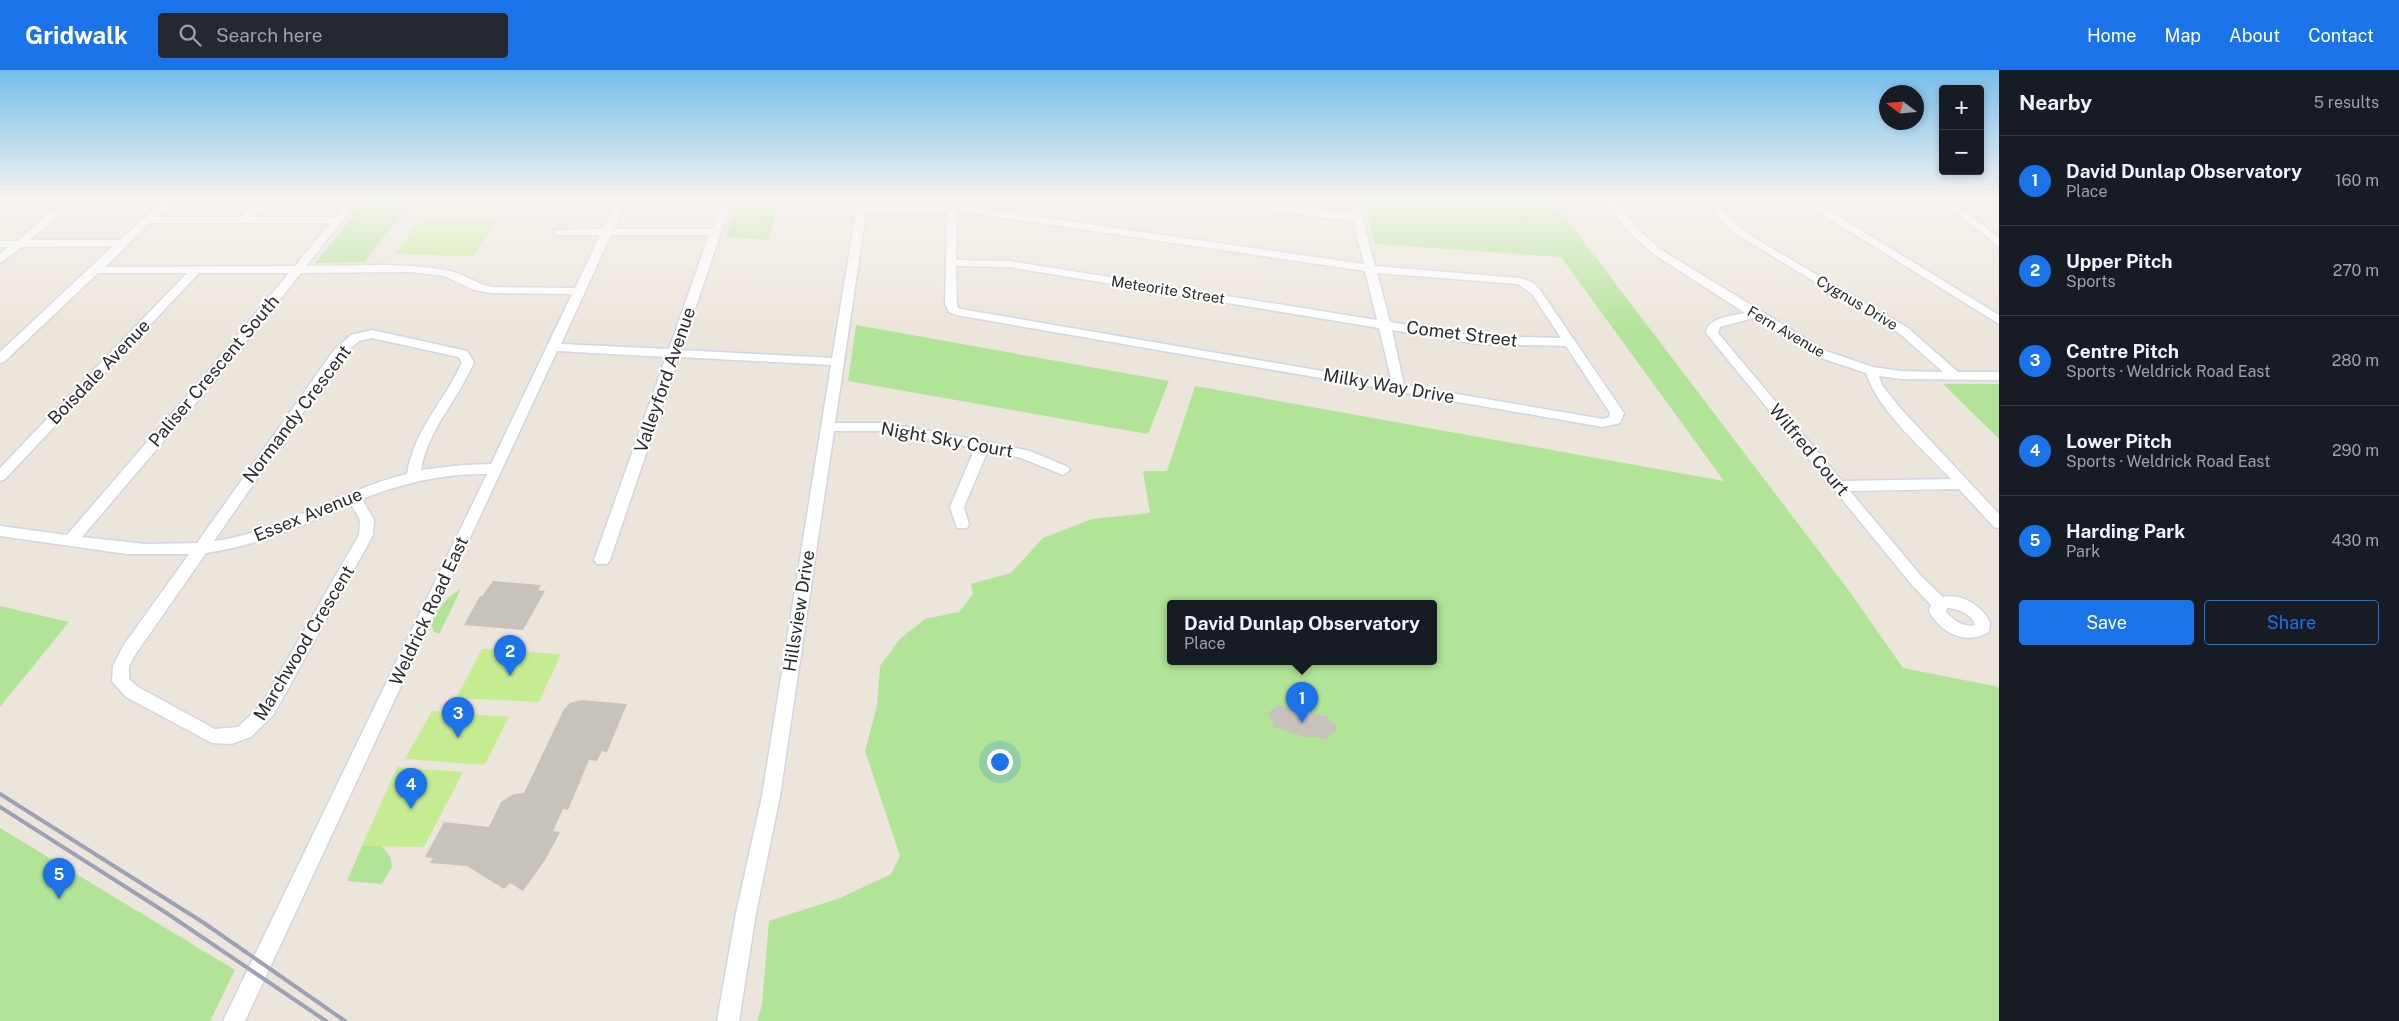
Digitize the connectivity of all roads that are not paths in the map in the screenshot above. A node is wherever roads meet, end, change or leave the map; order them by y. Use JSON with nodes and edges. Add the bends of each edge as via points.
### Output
{"nodes":[{"id":1,"x":20,"y":244,"type":"edge"},
{"id":2,"x":123,"y":244,"type":"edge"},
{"id":3,"x":318,"y":244,"type":"edge"},
{"id":4,"x":602,"y":244,"type":"edge"},
{"id":5,"x":711,"y":244,"type":"edge"},
{"id":6,"x":856,"y":244,"type":"edge"},
{"id":7,"x":951,"y":244,"type":"edge"},
{"id":8,"x":1212,"y":244,"type":"edge"},
{"id":9,"x":1364,"y":244,"type":"edge"},
{"id":10,"x":1649,"y":244,"type":"edge"},
{"id":11,"x":1758,"y":244,"type":"edge"},
{"id":12,"x":1876,"y":244,"type":"edge"},
{"id":13,"x":0,"y":260,"type":"edge"},
{"id":14,"x":951,"y":263,"type":"junction"},
{"id":15,"x":1370,"y":268,"type":"junction"},
{"id":16,"x":197,"y":269,"type":"junction"},
{"id":17,"x":298,"y":269,"type":"junction"},
{"id":18,"x":97,"y":270,"type":"junction"},
{"id":19,"x":579,"y":292,"type":"junction"},
{"id":20,"x":1999,"y":307,"type":"edge"},
{"id":21,"x":1983,"y":310,"type":"junction"},
{"id":22,"x":1754,"y":314,"type":"junction"},
{"id":23,"x":1999,"y":320,"type":"edge"},
{"id":24,"x":1384,"y":325,"type":"junction"},
{"id":25,"x":1569,"y":342,"type":"junction"},
{"id":26,"x":0,"y":345,"type":"edge"},
{"id":27,"x":15,"y":345,"type":"junction"},
{"id":28,"x":553,"y":347,"type":"junction"},
{"id":29,"x":675,"y":354,"type":"junction"},
{"id":30,"x":0,"y":360,"type":"edge"},
{"id":31,"x":837,"y":362,"type":"junction"},
{"id":32,"x":1872,"y":371,"type":"junction"},
{"id":33,"x":1955,"y":376,"type":"junction"},
{"id":34,"x":1999,"y":376,"type":"edge"},
{"id":35,"x":1398,"y":388,"type":"junction"},
{"id":36,"x":828,"y":427,"type":"junction"},
{"id":37,"x":983,"y":445,"type":"junction"},
{"id":38,"x":495,"y":468,"type":"junction"},
{"id":39,"x":1063,"y":470,"type":"dead end"},
{"id":40,"x":0,"y":476,"type":"edge"},
{"id":41,"x":414,"y":477,"type":"junction"},
{"id":42,"x":1963,"y":484,"type":"junction"},
{"id":43,"x":1839,"y":486,"type":"junction"},
{"id":44,"x":354,"y":498,"type":"junction"},
{"id":45,"x":1999,"y":522,"type":"edge"},
{"id":46,"x":962,"y":524,"type":"dead end"},
{"id":47,"x":0,"y":530,"type":"edge"},
{"id":48,"x":71,"y":540,"type":"junction"},
{"id":49,"x":201,"y":548,"type":"junction"},
{"id":50,"x":602,"y":560,"type":"dead end"},
{"id":51,"x":1940,"y":604,"type":"dead end"},
{"id":52,"x":234,"y":1021,"type":"edge"},
{"id":53,"x":728,"y":1021,"type":"edge"}],
"edges":[{"from":1,"to":13,"type":"street"},
{"from":2,"to":18,"type":"street"},
{"from":3,"to":17,"type":"street","name":"Paliser Crescent South"},
{"from":4,"to":19,"type":"street","name":"Weldrick Road East"},
{"from":5,"to":29,"type":"street","name":"Valleyford Avenue"},
{"from":6,"to":31,"type":"street","name":"Hillsview Drive"},
{"from":7,"to":14,"type":"street","name":"Milky Way Drive"},
{"from":8,"to":15,"type":"street","name":"Milky Way Drive"},
{"from":9,"to":15,"type":"street"},
{"from":10,"to":22,"type":"street","name":"Fern Avenue"},
{"from":11,"to":33,"type":"street","name":"Cygnus Drive","via":[[1904,331]]},
{"from":12,"to":21,"type":"street"},
{"from":14,"to":24,"type":"street","name":"Meteorite Street","via":[[1009,264]]},
{"from":14,"to":35,"type":"street","name":"Milky Way Drive","via":[[950,302],[953,310],[960,312]]},
{"from":15,"to":24,"type":"street"},
{"from":15,"to":25,"type":"street","name":"Milky Way Drive","via":[[1520,281],[1536,292]]},
{"from":16,"to":17,"type":"street"},
{"from":16,"to":18,"type":"street"},
{"from":16,"to":40,"type":"street","name":"Boisdale Avenue"},
{"from":17,"to":19,"type":"street","via":[[410,269],[446,273],[478,288],[492,290]]},
{"from":17,"to":48,"type":"street","name":"Paliser Crescent South"},
{"from":18,"to":27,"type":"street"},
{"from":19,"to":28,"type":"street","name":"Weldrick Road East"},
{"from":20,"to":21,"type":"street"},
{"from":21,"to":23,"type":"street"},
{"from":22,"to":32,"type":"street","name":"Fern Avenue","via":[[1822,354]]},
{"from":22,"to":43,"type":"street","name":"Wilfred Court","via":[[1716,324],[1712,333]]},
{"from":24,"to":25,"type":"street","name":"Comet Street","via":[[1477,340]]},
{"from":24,"to":35,"type":"street"},
{"from":25,"to":35,"type":"street","name":"Milky Way Drive","via":[[1617,413],[1615,420],[1602,423]]},
{"from":26,"to":27,"type":"street"},
{"from":27,"to":30,"type":"street"},
{"from":28,"to":29,"type":"street"},
{"from":28,"to":38,"type":"street","name":"Weldrick Road East"},
{"from":29,"to":31,"type":"street"},
{"from":29,"to":50,"type":"street","name":"Valleyford Avenue"},
{"from":31,"to":36,"type":"street","name":"Hillsview Drive"},
{"from":32,"to":33,"type":"street","name":"Fern Avenue","via":[[1901,376]]},
{"from":32,"to":42,"type":"street","via":[[1880,393]]},
{"from":33,"to":34,"type":"street","name":"Fern Avenue"},
{"from":36,"to":37,"type":"street","name":"Night Sky Court","via":[[884,427]]},
{"from":36,"to":53,"type":"street","name":"Hillsview Drive","via":[[771,796],[746,912]]},
{"from":37,"to":39,"type":"street","name":"Night Sky Court","via":[[1025,454]]},
{"from":37,"to":46,"type":"street","via":[[957,507]]},
{"from":38,"to":41,"type":"street","name":"Essex Avenue","via":[[451,470]]},
{"from":38,"to":52,"type":"street","name":"Weldrick Road East"},
{"from":41,"to":44,"type":"street","name":"Essex Avenue"},
{"from":41,"to":49,"type":"street","name":"Normandy Crescent","via":[[417,454],[425,434],[465,369],[467,358],[463,354],[372,334],[355,338],[338,353]]},
{"from":42,"to":43,"type":"street"},
{"from":42,"to":45,"type":"street"},
{"from":43,"to":51,"type":"street","name":"Wilfred Court","via":[[1917,581]]},
{"from":44,"to":49,"type":"street","name":"Essex Avenue","via":[[269,533]]},
{"from":44,"to":49,"type":"street","name":"Marchwood Crescent","via":[[370,524],[359,549],[268,710],[253,728],[239,736],[212,736],[132,692],[120,681],[121,666],[129,651]]},
{"from":47,"to":48,"type":"street","name":"Essex Avenue"},
{"from":48,"to":49,"type":"street","name":"Essex Avenue","via":[[128,548]]}]}
